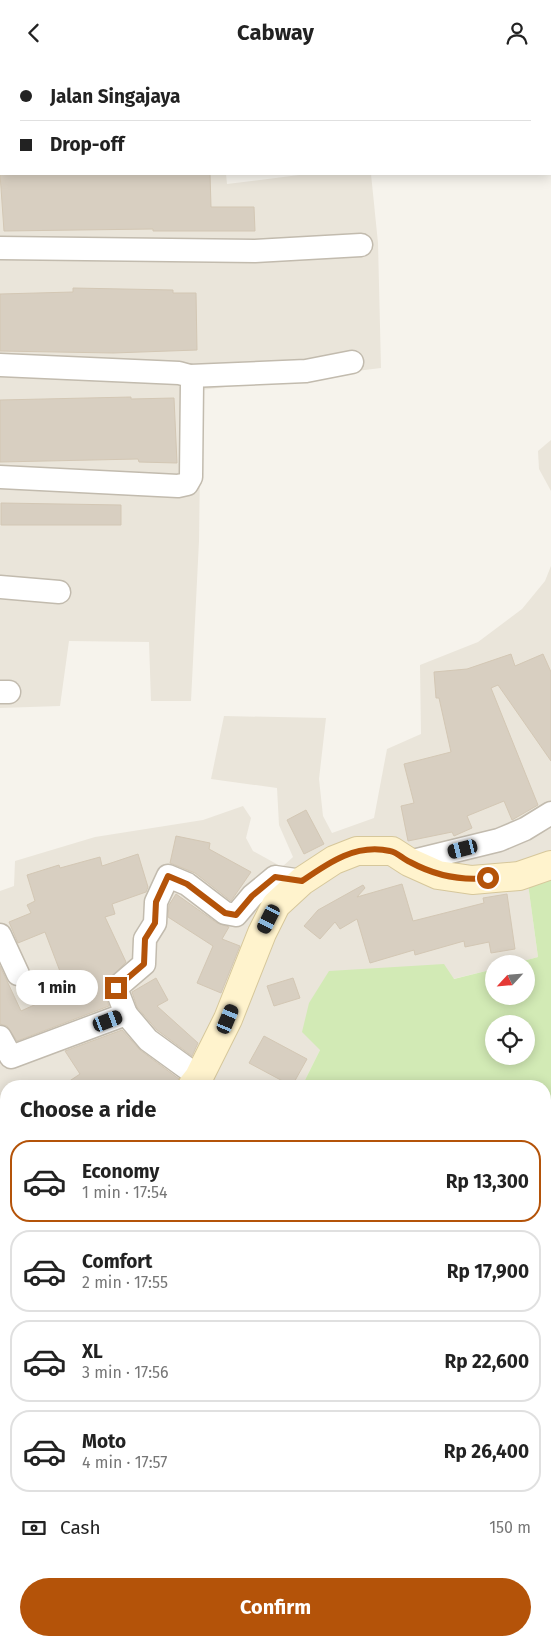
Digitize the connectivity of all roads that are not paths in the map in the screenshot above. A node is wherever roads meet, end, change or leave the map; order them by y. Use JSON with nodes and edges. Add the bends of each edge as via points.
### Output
{"nodes":[{"id":1,"x":361,"y":245,"type":"dead end"},
{"id":2,"x":0,"y":248,"type":"edge"},
{"id":3,"x":352,"y":362,"type":"dead end"},
{"id":4,"x":0,"y":365,"type":"edge"},
{"id":5,"x":190,"y":376,"type":"junction"},
{"id":6,"x":0,"y":477,"type":"edge"},
{"id":7,"x":0,"y":587,"type":"edge"},
{"id":8,"x":59,"y":591,"type":"dead end"},
{"id":9,"x":551,"y":813,"type":"edge"},
{"id":10,"x":409,"y":862,"type":"junction"},
{"id":11,"x":551,"y":865,"type":"edge"},
{"id":12,"x":302,"y":881,"type":"junction"},
{"id":13,"x":0,"y":935,"type":"edge"},
{"id":14,"x":18,"y":975,"type":"dead end"},
{"id":15,"x":126,"y":1014,"type":"junction"},
{"id":16,"x":0,"y":1037,"type":"edge"},
{"id":17,"x":194,"y":1080,"type":"edge"},
{"id":18,"x":197,"y":1080,"type":"edge"}],
"edges":[{"from":1,"to":2,"type":"street","via":[[255,251]]},
{"from":3,"to":5,"type":"street","via":[[306,371]]},
{"from":4,"to":5,"type":"street"},
{"from":5,"to":6,"type":"street","via":[[191,477],[187,484]]},
{"from":7,"to":8,"type":"street"},
{"from":9,"to":10,"type":"street","via":[[499,840]]},
{"from":10,"to":11,"type":"street","via":[[438,875],[472,880],[519,875]]},
{"from":10,"to":12,"type":"street","via":[[392,851],[357,851],[334,860]]},
{"from":12,"to":15,"type":"street","via":[[275,877],[236,915],[225,913],[187,884],[168,876],[156,902],[155,923],[145,939],[144,964],[116,988]]},
{"from":12,"to":18,"type":"street","via":[[276,905],[228,1019]]},
{"from":13,"to":14,"type":"street"},
{"from":15,"to":16,"type":"street","via":[[11,1057]]},
{"from":15,"to":17,"type":"street","via":[[148,1040]]}]}
